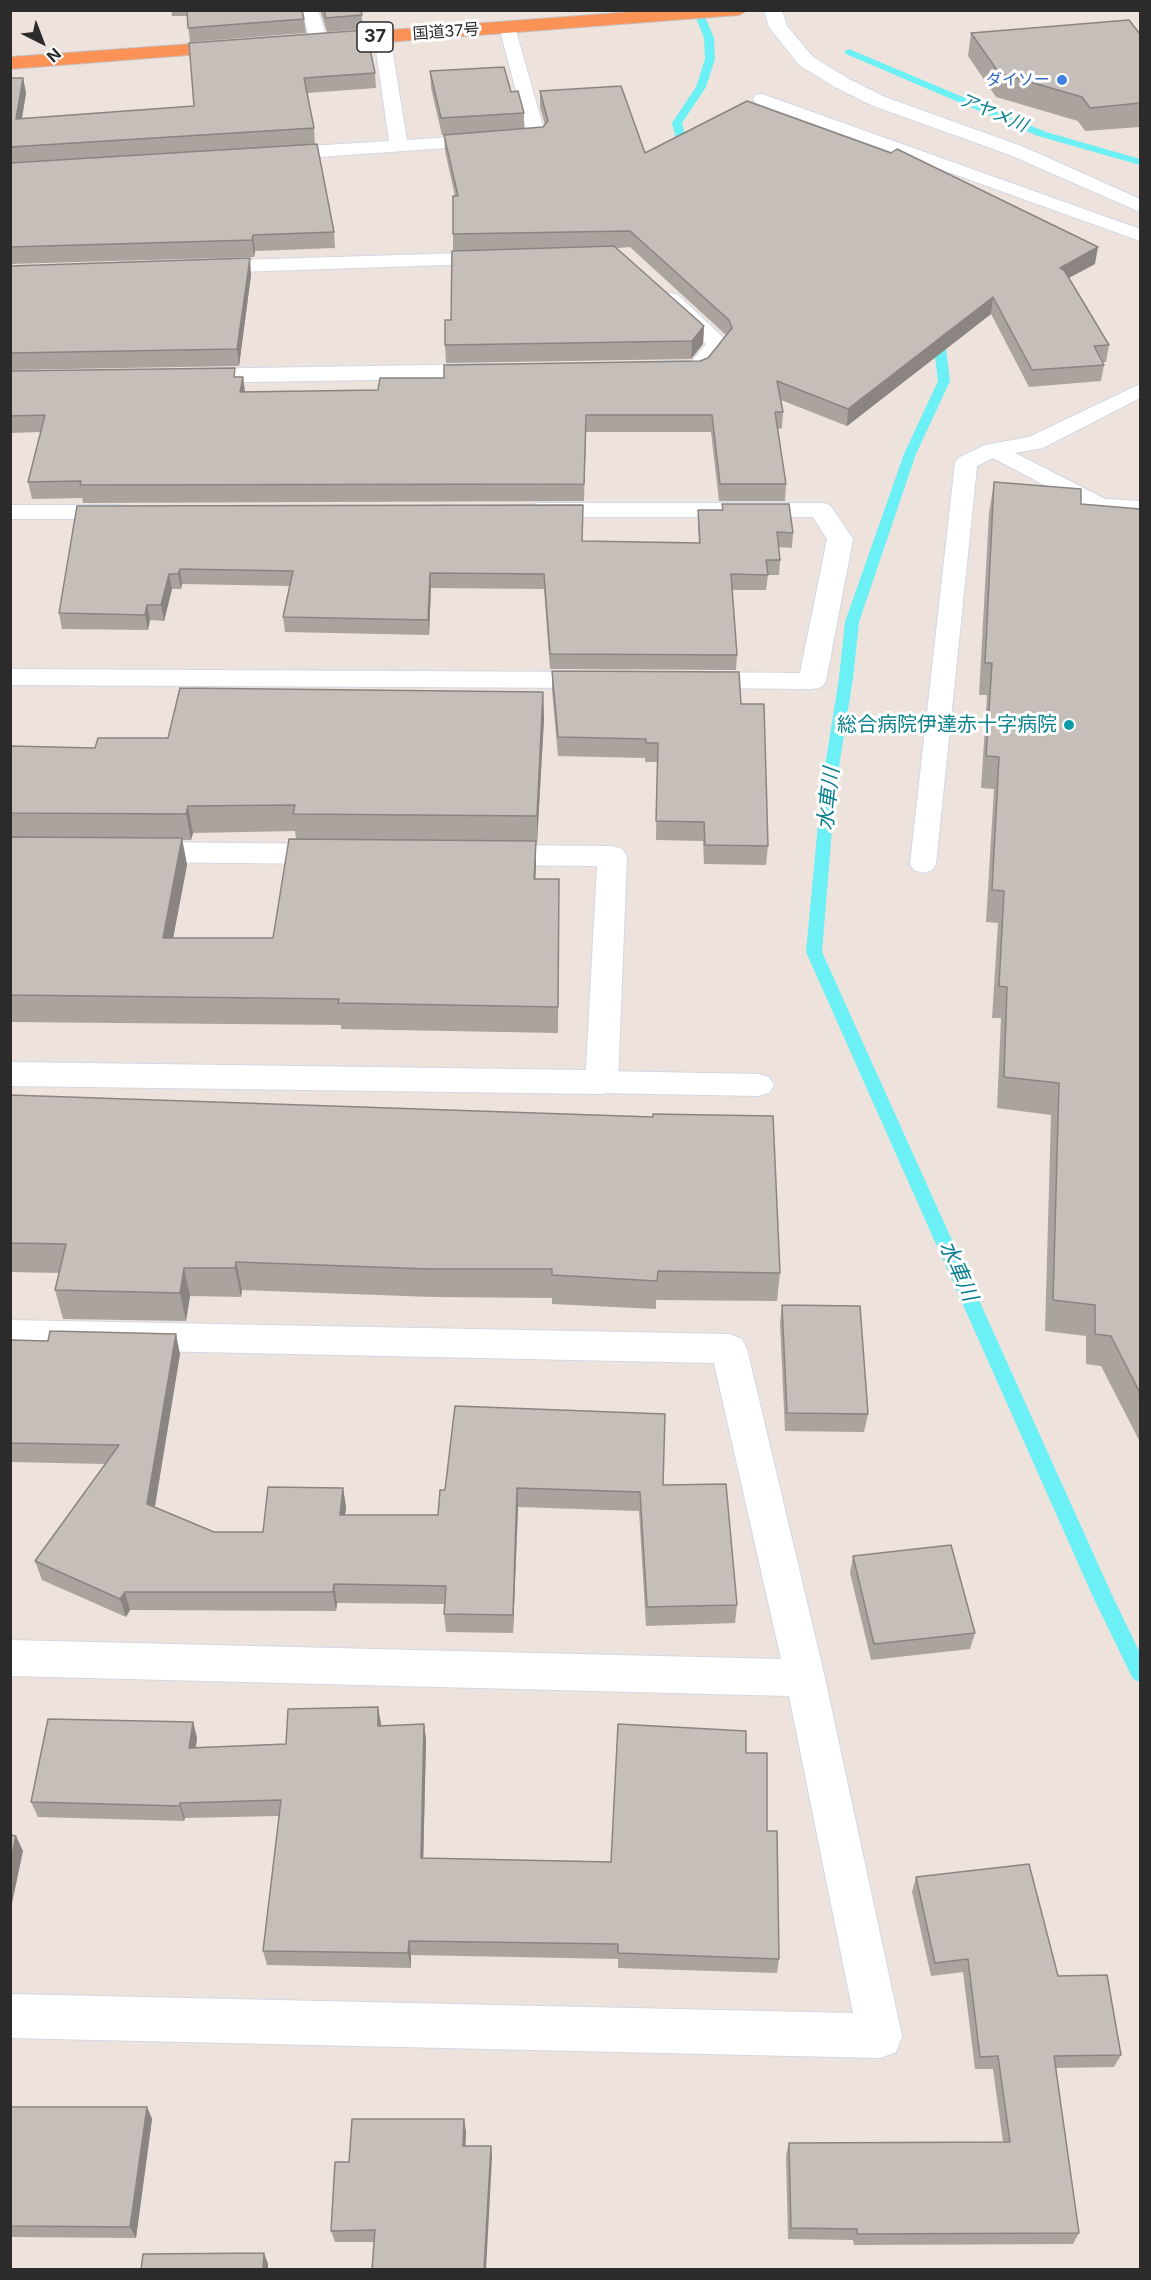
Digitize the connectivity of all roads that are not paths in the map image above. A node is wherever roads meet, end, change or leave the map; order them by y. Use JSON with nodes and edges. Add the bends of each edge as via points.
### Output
{"nodes":[{"id":1,"x":310,"y":10,"type":"edge"},
{"id":2,"x":739,"y":10,"type":"edge"},
{"id":3,"x":773,"y":10,"type":"edge"},
{"id":4,"x":507,"y":27,"type":"junction"},
{"id":5,"x":382,"y":36,"type":"junction"},
{"id":6,"x":319,"y":41,"type":"junction"},
{"id":7,"x":296,"y":43,"type":"edge"},
{"id":8,"x":250,"y":46,"type":"edge"},
{"id":9,"x":10,"y":63,"type":"edge"},
{"id":10,"x":762,"y":99,"type":"dead end"},
{"id":11,"x":399,"y":147,"type":"junction"},
{"id":12,"x":258,"y":156,"type":"edge"},
{"id":13,"x":1140,"y":206,"type":"edge"},
{"id":14,"x":1140,"y":235,"type":"edge"},
{"id":15,"x":512,"y":258,"type":"edge"},
{"id":16,"x":190,"y":267,"type":"edge"},
{"id":17,"x":652,"y":284,"type":"edge"},
{"id":18,"x":640,"y":369,"type":"edge"},
{"id":19,"x":509,"y":371,"type":"edge"},
{"id":20,"x":177,"y":376,"type":"edge"},
{"id":21,"x":1140,"y":390,"type":"edge"},
{"id":22,"x":993,"y":450,"type":"junction"},
{"id":23,"x":1140,"y":508,"type":"edge"},
{"id":24,"x":511,"y":511,"type":"edge"},
{"id":25,"x":10,"y":512,"type":"edge"},
{"id":26,"x":142,"y":512,"type":"edge"},
{"id":27,"x":10,"y":677,"type":"edge"},
{"id":28,"x":621,"y":680,"type":"edge"},
{"id":29,"x":668,"y":680,"type":"edge"},
{"id":30,"x":105,"y":852,"type":"edge"},
{"id":31,"x":365,"y":854,"type":"edge"},
{"id":32,"x":459,"y":855,"type":"edge"},
{"id":33,"x":923,"y":864,"type":"dead end"},
{"id":34,"x":10,"y":1074,"type":"edge"},
{"id":35,"x":602,"y":1082,"type":"junction"},
{"id":36,"x":759,"y":1084,"type":"dead end"},
{"id":37,"x":10,"y":1334,"type":"edge"},
{"id":38,"x":10,"y":1658,"type":"edge"},
{"id":39,"x":805,"y":1678,"type":"junction"},
{"id":40,"x":10,"y":2016,"type":"edge"}],
"edges":[{"from":1,"to":6,"type":"lane"},
{"from":2,"to":4,"type":"highway","name":"国道37号","number":"37"},
{"from":3,"to":13,"type":"street","via":[[778,27],[806,62],[842,83],[878,101],[1017,151]]},
{"from":4,"to":5,"type":"highway","name":"国道37号","number":"37"},
{"from":4,"to":11,"type":"lane","via":[[537,137]]},
{"from":5,"to":6,"type":"highway","name":"国道37号","number":"37"},
{"from":5,"to":11,"type":"lane"},
{"from":6,"to":7,"type":"highway","name":"国道37号","number":"37"},
{"from":8,"to":9,"type":"highway"},
{"from":10,"to":14,"type":"lane"},
{"from":11,"to":12,"type":"lane"},
{"from":15,"to":16,"type":"street"},
{"from":17,"to":18,"type":"street","via":[[718,344],[699,368]]},
{"from":19,"to":20,"type":"street"},
{"from":21,"to":22,"type":"lane","via":[[1035,443]]},
{"from":22,"to":23,"type":"lane","via":[[1100,505]]},
{"from":22,"to":33,"type":"lane","via":[[966,463]]},
{"from":24,"to":29,"type":"street","via":[[821,510],[840,539],[812,681]]},
{"from":25,"to":26,"type":"street"},
{"from":27,"to":28,"type":"street"},
{"from":30,"to":31,"type":"street"},
{"from":32,"to":35,"type":"street","via":[[612,856]]},
{"from":34,"to":35,"type":"street"},
{"from":35,"to":36,"type":"lane"},
{"from":37,"to":39,"type":"street","via":[[729,1349]]},
{"from":38,"to":39,"type":"street"},
{"from":39,"to":40,"type":"street","via":[[880,2036]]}]}
